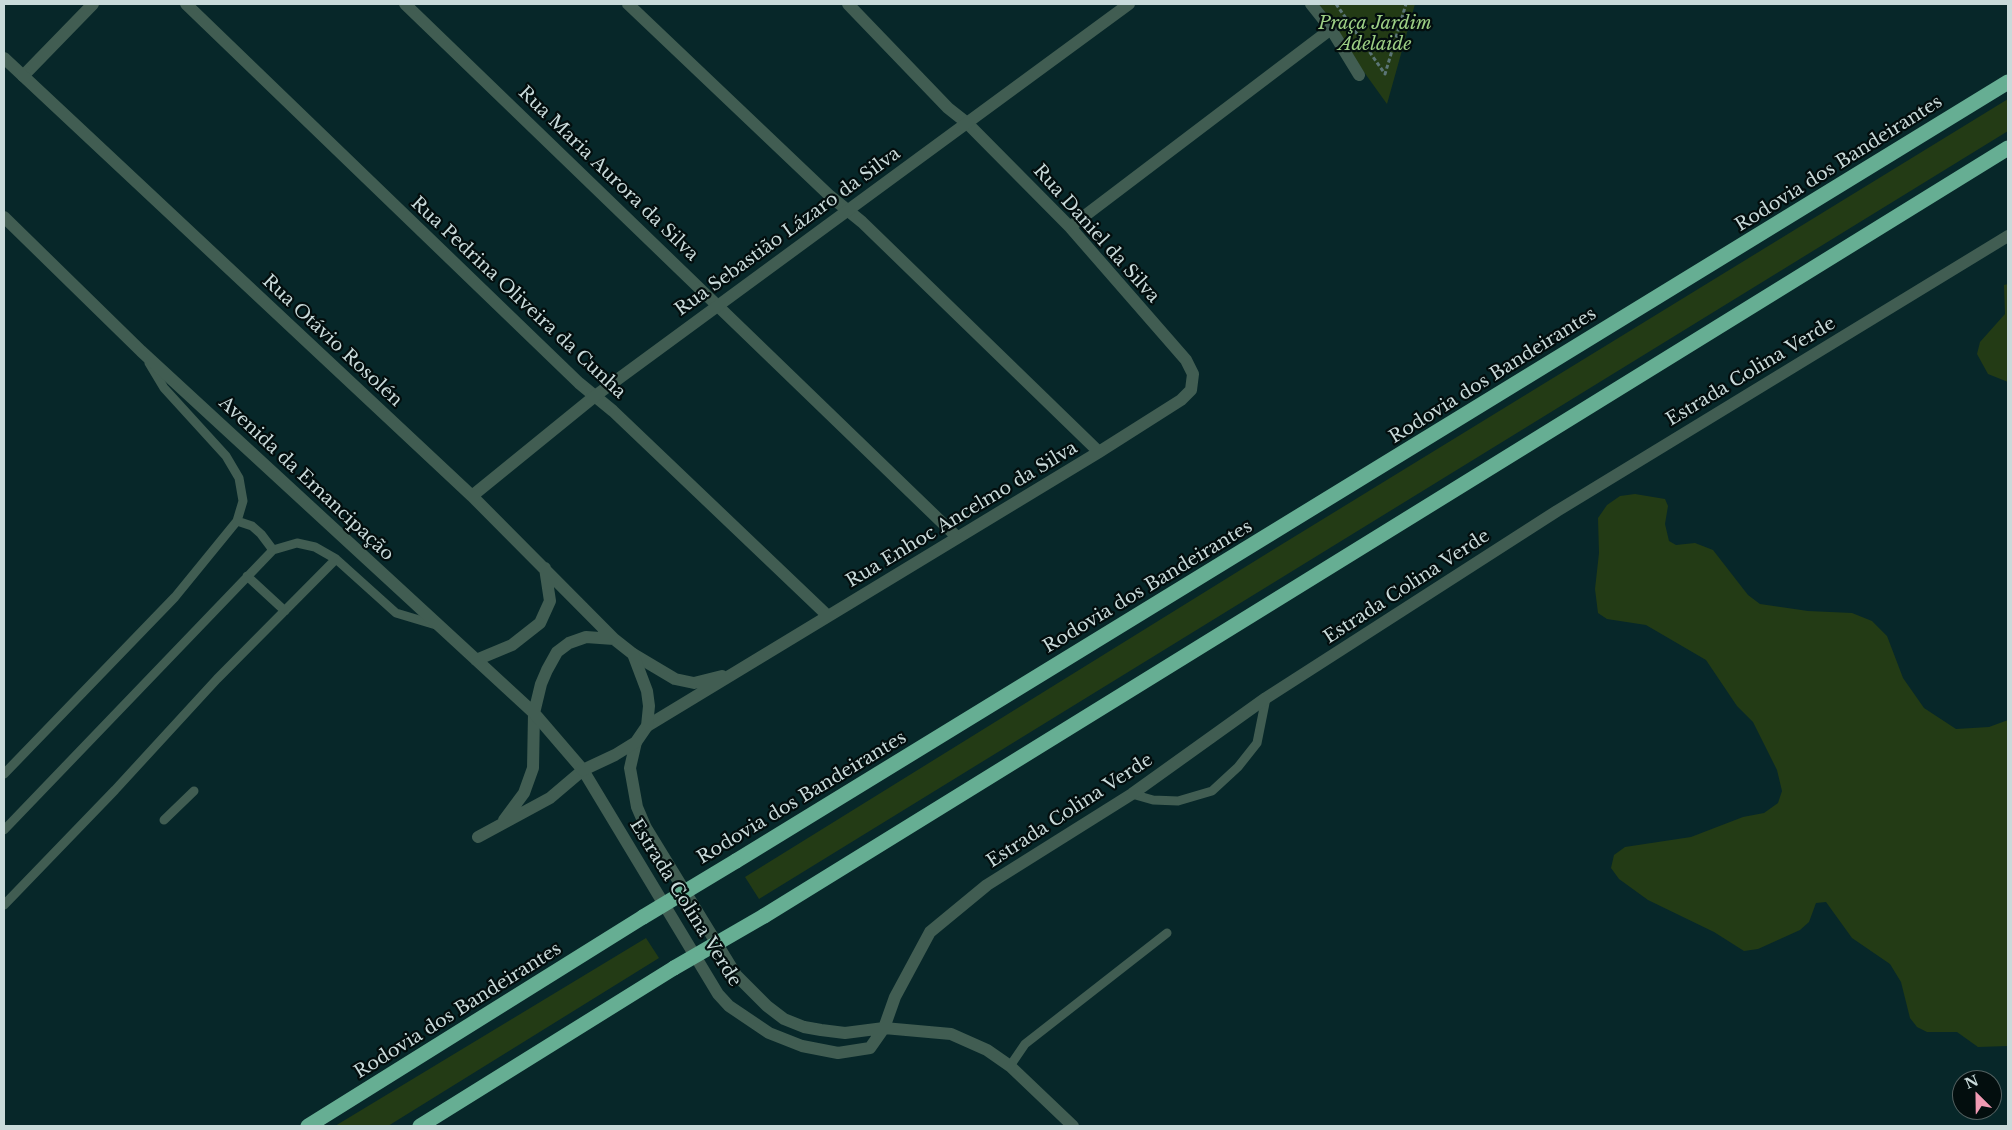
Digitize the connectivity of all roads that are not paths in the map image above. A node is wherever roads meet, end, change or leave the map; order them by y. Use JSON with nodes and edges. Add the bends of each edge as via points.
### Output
{"nodes":[{"id":1,"x":93,"y":4,"type":"edge"},
{"id":2,"x":186,"y":4,"type":"edge"},
{"id":3,"x":405,"y":4,"type":"edge"},
{"id":4,"x":628,"y":4,"type":"edge"},
{"id":5,"x":848,"y":4,"type":"edge"},
{"id":6,"x":1311,"y":4,"type":"edge"},
{"id":7,"x":1123,"y":6,"type":"edge"},
{"id":8,"x":1331,"y":29,"type":"junction"},
{"id":9,"x":4,"y":58,"type":"edge"},
{"id":10,"x":1359,"y":75,"type":"dead end"},
{"id":11,"x":23,"y":76,"type":"junction"},
{"id":12,"x":2008,"y":82,"type":"edge"},
{"id":13,"x":967,"y":123,"type":"junction"},
{"id":14,"x":2008,"y":148,"type":"edge"},
{"id":15,"x":847,"y":210,"type":"junction"},
{"id":16,"x":4,"y":217,"type":"edge"},
{"id":17,"x":1070,"y":226,"type":"junction"},
{"id":18,"x":2008,"y":236,"type":"edge"},
{"id":19,"x":718,"y":305,"type":"junction"},
{"id":20,"x":141,"y":351,"type":"junction"},
{"id":21,"x":1193,"y":374,"type":"joint"},
{"id":22,"x":595,"y":396,"type":"junction"},
{"id":23,"x":1099,"y":452,"type":"junction"},
{"id":24,"x":472,"y":496,"type":"junction"},
{"id":25,"x":237,"y":521,"type":"junction"},
{"id":26,"x":957,"y":537,"type":"junction"},
{"id":27,"x":273,"y":550,"type":"junction"},
{"id":28,"x":336,"y":559,"type":"junction"},
{"id":29,"x":545,"y":568,"type":"junction"},
{"id":30,"x":247,"y":576,"type":"junction"},
{"id":31,"x":285,"y":611,"type":"junction"},
{"id":32,"x":828,"y":616,"type":"junction"},
{"id":33,"x":441,"y":627,"type":"junction"},
{"id":34,"x":614,"y":639,"type":"junction"},
{"id":35,"x":634,"y":654,"type":"junction"},
{"id":36,"x":476,"y":660,"type":"junction"},
{"id":37,"x":734,"y":673,"type":"junction"},
{"id":38,"x":1266,"y":698,"type":"junction"},
{"id":39,"x":534,"y":713,"type":"junction"},
{"id":40,"x":647,"y":726,"type":"junction"},
{"id":41,"x":636,"y":742,"type":"junction"},
{"id":42,"x":582,"y":770,"type":"junction"},
{"id":43,"x":4,"y":774,"type":"edge"},
{"id":44,"x":194,"y":791,"type":"dead end"},
{"id":45,"x":1132,"y":794,"type":"junction"},
{"id":46,"x":164,"y":820,"type":"dead end"},
{"id":47,"x":503,"y":821,"type":"junction"},
{"id":48,"x":4,"y":830,"type":"edge"},
{"id":49,"x":478,"y":836,"type":"dead end"},
{"id":50,"x":4,"y":905,"type":"edge"},
{"id":51,"x":1167,"y":932,"type":"dead end"},
{"id":52,"x":884,"y":1028,"type":"junction"},
{"id":53,"x":1010,"y":1066,"type":"junction"},
{"id":54,"x":308,"y":1126,"type":"edge"},
{"id":55,"x":420,"y":1126,"type":"edge"},
{"id":56,"x":1073,"y":1126,"type":"edge"}],
"edges":[{"from":1,"to":11,"type":"street"},
{"from":2,"to":22,"type":"street","name":"Rua Pedrina Oliveira da Cunha"},
{"from":3,"to":19,"type":"street","name":"Rua Maria Aurora da Silva"},
{"from":4,"to":15,"type":"street"},
{"from":5,"to":13,"type":"street","name":"Rua Daniel da Silva","via":[[948,108]]},
{"from":6,"to":8,"type":"street"},
{"from":7,"to":13,"type":"street","name":"Rua Sebastião Lázaro da Silva"},
{"from":8,"to":10,"type":"street"},
{"from":8,"to":17,"type":"street"},
{"from":9,"to":11,"type":"street","name":"Rua Otávio Rosolén"},
{"from":11,"to":24,"type":"street","name":"Rua Otávio Rosolén"},
{"from":12,"to":54,"type":"highway","name":"Rodovia dos Bandeirantes","bridge":true,"via":[[643,917]]},
{"from":13,"to":15,"type":"street","name":"Rua Sebastião Lázaro da Silva"},
{"from":13,"to":17,"type":"street","name":"Rua Daniel da Silva"},
{"from":14,"to":55,"type":"highway","bridge":true},
{"from":15,"to":19,"type":"street","name":"Rua Sebastião Lázaro da Silva"},
{"from":15,"to":23,"type":"street"},
{"from":16,"to":20,"type":"street","name":"Avenida da Emancipação"},
{"from":17,"to":21,"type":"street","name":"Rua Daniel da Silva","via":[[1186,360]]},
{"from":18,"to":38,"type":"street","name":"Estrada Colina Verde","via":[[1557,511]]},
{"from":19,"to":22,"type":"street","name":"Rua Sebastião Lázaro da Silva"},
{"from":19,"to":26,"type":"street","name":"Rua Maria Aurora da Silva"},
{"from":20,"to":25,"type":"lane","via":[[164,388],[226,456],[239,478],[243,501]]},
{"from":20,"to":33,"type":"street","name":"Avenida da Emancipação"},
{"from":21,"to":23,"type":"street","name":"Rua Enhoc Ancelmo da Silva","via":[[1191,390],[1181,400]]},
{"from":22,"to":24,"type":"street","name":"Rua Sebastião Lázaro da Silva"},
{"from":22,"to":32,"type":"street","name":"Rua Pedrina Oliveira da Cunha"},
{"from":23,"to":26,"type":"street","name":"Rua Enhoc Ancelmo da Silva"},
{"from":24,"to":29,"type":"street","name":"Rua Otávio Rosolén"},
{"from":25,"to":27,"type":"lane","via":[[252,526]]},
{"from":25,"to":43,"type":"lane","via":[[175,597]]},
{"from":26,"to":32,"type":"street","name":"Rua Enhoc Ancelmo da Silva"},
{"from":27,"to":28,"type":"lane","via":[[297,543],[316,547]]},
{"from":27,"to":30,"type":"lane"},
{"from":28,"to":31,"type":"lane"},
{"from":28,"to":33,"type":"lane","via":[[396,613]]},
{"from":29,"to":34,"type":"street","name":"Rua Otávio Rosolén"},
{"from":29,"to":36,"type":"street","via":[[550,601],[540,623],[512,645]]},
{"from":30,"to":31,"type":"lane"},
{"from":30,"to":48,"type":"lane"},
{"from":31,"to":50,"type":"lane"},
{"from":32,"to":37,"type":"street","name":"Rua Enhoc Ancelmo da Silva"},
{"from":33,"to":36,"type":"street","name":"Avenida da Emancipação"},
{"from":34,"to":35,"type":"street","name":"Rua Otávio Rosolén"},
{"from":34,"to":39,"type":"street","via":[[586,637],[557,652],[541,684]]},
{"from":35,"to":37,"type":"street","name":"Rua Enhoc Ancelmo da Silva","via":[[675,679],[694,683]]},
{"from":35,"to":40,"type":"street","via":[[647,691]]},
{"from":36,"to":39,"type":"street","name":"Avenida da Emancipação"},
{"from":37,"to":40,"type":"street","name":"Rua Enhoc Ancelmo da Silva"},
{"from":38,"to":45,"type":"street","name":"Estrada Colina Verde"},
{"from":38,"to":45,"type":"lane","via":[[1257,744],[1212,791],[1178,801],[1153,800]]},
{"from":39,"to":42,"type":"street","name":"Avenida da Emancipação"},
{"from":39,"to":47,"type":"street","via":[[533,768],[524,793]]},
{"from":40,"to":41,"type":"street"},
{"from":41,"to":42,"type":"street"},
{"from":41,"to":52,"type":"street","name":"Estrada Colina Verde","via":[[630,768],[637,807],[646,828],[736,975],[767,1006],[804,1027],[845,1033]]},
{"from":42,"to":47,"type":"street","via":[[550,798]]},
{"from":42,"to":52,"type":"street","name":"Estrada Colina Verde","via":[[718,994],[729,1006],[769,1033],[820,1051],[838,1053],[870,1048]]},
{"from":44,"to":46,"type":"lane"},
{"from":45,"to":52,"type":"street","name":"Estrada Colina Verde","via":[[987,885],[930,932],[895,997]]},
{"from":47,"to":49,"type":"street"},
{"from":51,"to":53,"type":"lane","via":[[1025,1044]]},
{"from":52,"to":53,"type":"street","via":[[951,1034],[987,1050]]},
{"from":53,"to":56,"type":"street"}]}
